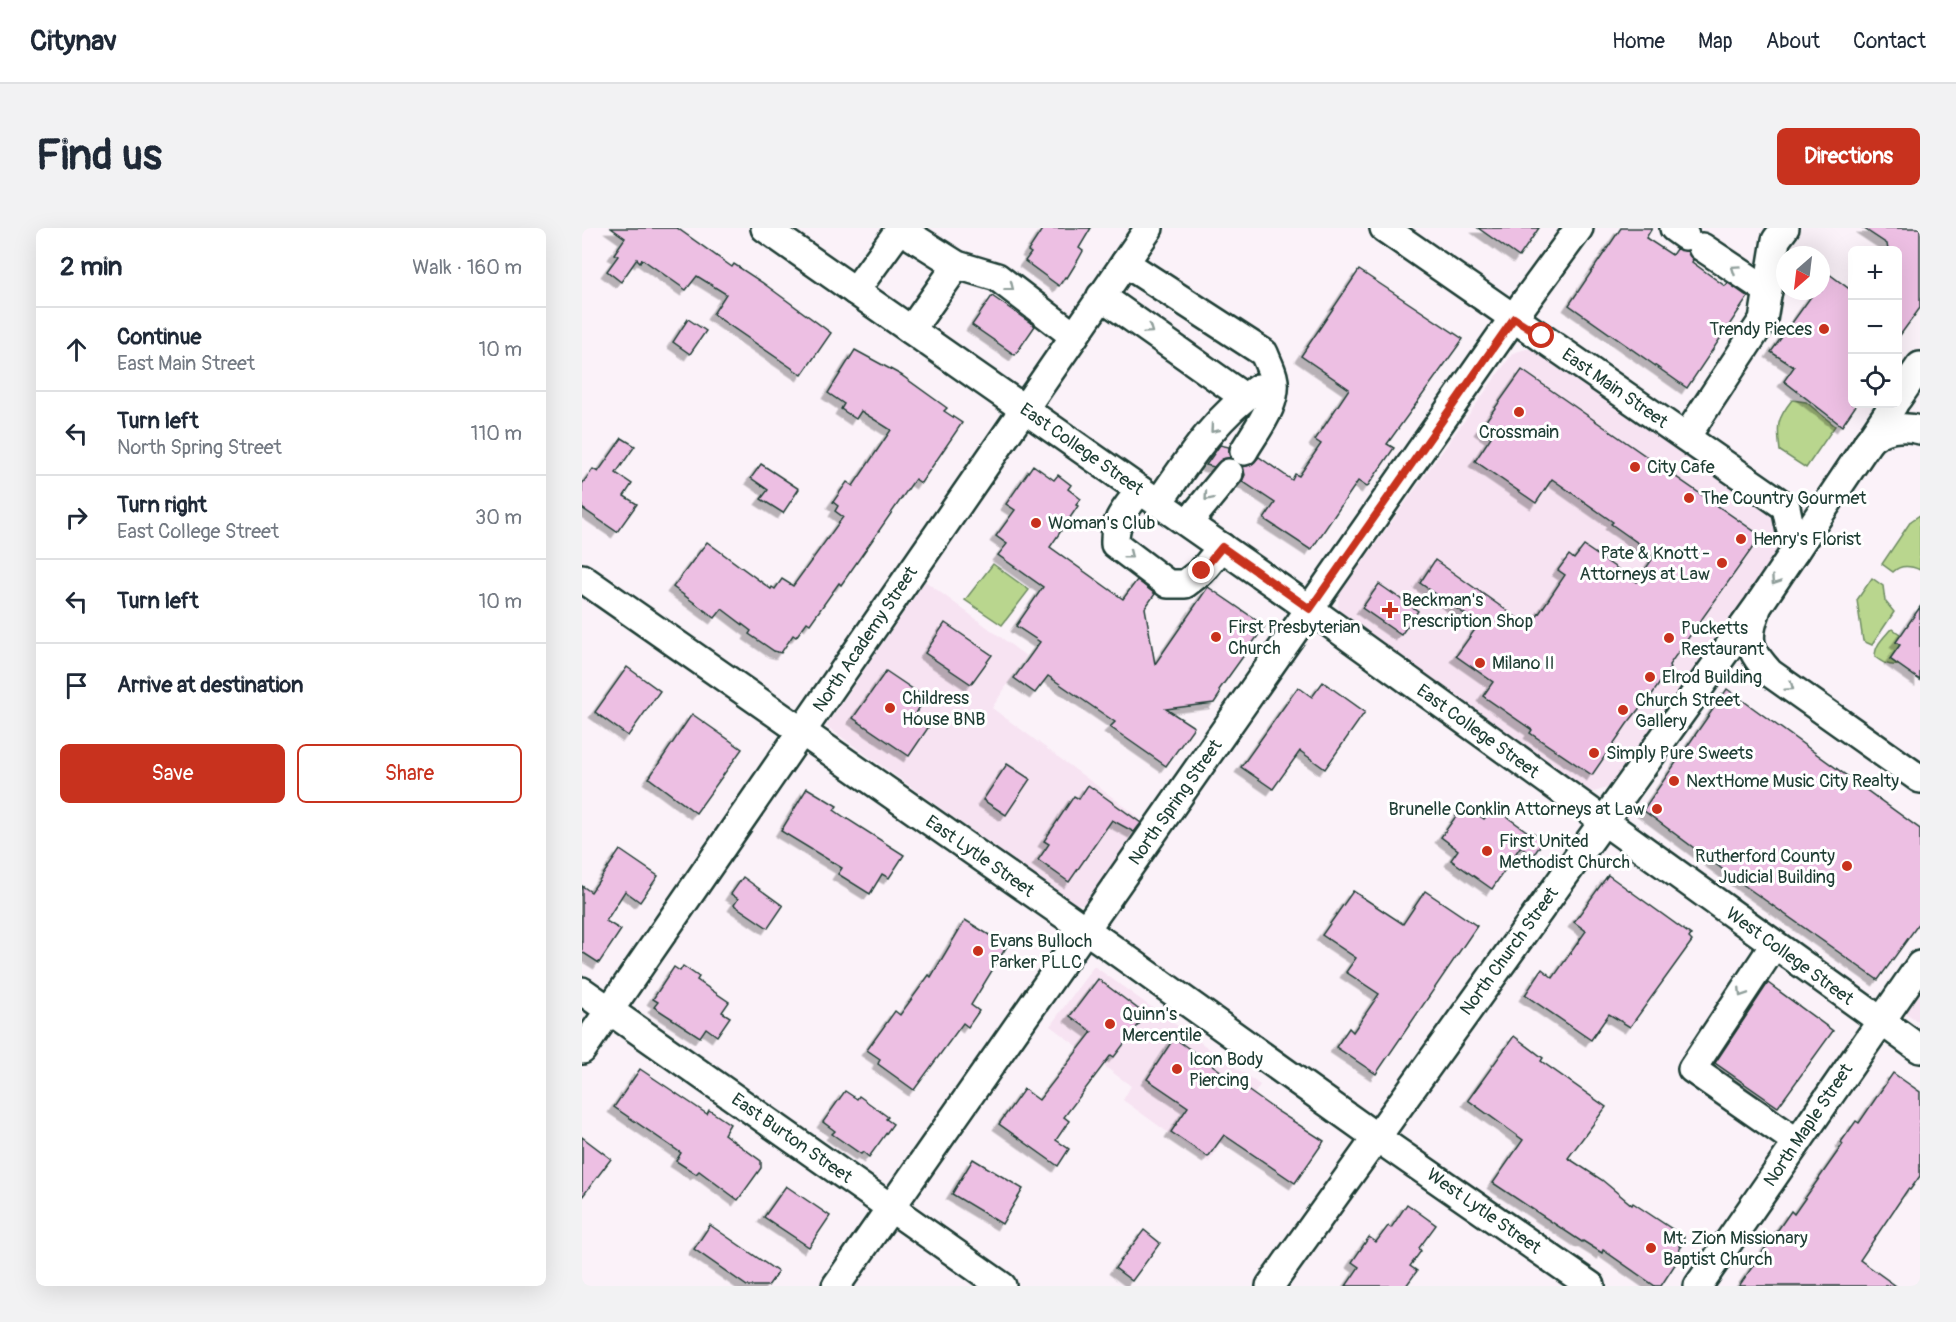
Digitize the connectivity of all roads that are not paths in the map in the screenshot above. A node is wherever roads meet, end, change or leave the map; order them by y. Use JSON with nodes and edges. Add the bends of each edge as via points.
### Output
{"nodes":[{"id":1,"x":765,"y":228,"type":"edge"},
{"id":2,"x":1149,"y":228,"type":"edge"},
{"id":3,"x":1384,"y":228,"type":"edge"},
{"id":4,"x":1579,"y":228,"type":"edge"},
{"id":5,"x":1785,"y":228,"type":"edge"},
{"id":6,"x":1687,"y":237,"type":"edge"},
{"id":7,"x":1125,"y":262,"type":"junction"},
{"id":8,"x":957,"y":265,"type":"junction"},
{"id":9,"x":855,"y":291,"type":"junction"},
{"id":10,"x":1768,"y":291,"type":"junction"},
{"id":11,"x":1101,"y":296,"type":"junction"},
{"id":12,"x":1514,"y":318,"type":"junction"},
{"id":13,"x":911,"y":330,"type":"junction"},
{"id":14,"x":1074,"y":336,"type":"junction"},
{"id":15,"x":1269,"y":365,"type":"junction"},
{"id":16,"x":1920,"y":366,"type":"edge"},
{"id":17,"x":1902,"y":392,"type":"edge"},
{"id":18,"x":1244,"y":397,"type":"junction"},
{"id":19,"x":1024,"y":408,"type":"junction"},
{"id":20,"x":1891,"y":408,"type":"edge"},
{"id":21,"x":1920,"y":430,"type":"edge"},
{"id":22,"x":1686,"y":438,"type":"junction"},
{"id":23,"x":1860,"y":451,"type":"junction"},
{"id":24,"x":1150,"y":496,"type":"junction"},
{"id":25,"x":1830,"y":497,"type":"junction"},
{"id":26,"x":1786,"y":507,"type":"junction"},
{"id":27,"x":1188,"y":523,"type":"junction"},
{"id":28,"x":1222,"y":547,"type":"junction"},
{"id":29,"x":1795,"y":551,"type":"junction"},
{"id":30,"x":582,"y":578,"type":"edge"},
{"id":31,"x":1758,"y":606,"type":"junction"},
{"id":32,"x":1310,"y":609,"type":"junction"},
{"id":33,"x":802,"y":732,"type":"junction"},
{"id":34,"x":1920,"y":779,"type":"edge"},
{"id":35,"x":1602,"y":821,"type":"junction"},
{"id":36,"x":1085,"y":929,"type":"junction"},
{"id":37,"x":1774,"y":945,"type":"junction"},
{"id":38,"x":1920,"y":965,"type":"edge"},
{"id":39,"x":582,"y":991,"type":"edge"},
{"id":40,"x":611,"y":1010,"type":"junction"},
{"id":41,"x":1880,"y":1021,"type":"junction"},
{"id":42,"x":1920,"y":1048,"type":"edge"},
{"id":43,"x":582,"y":1050,"type":"edge"},
{"id":44,"x":1376,"y":1137,"type":"junction"},
{"id":45,"x":1797,"y":1142,"type":"junction"},
{"id":46,"x":891,"y":1207,"type":"junction"},
{"id":47,"x":836,"y":1286,"type":"edge"},
{"id":48,"x":1002,"y":1286,"type":"edge"},
{"id":49,"x":1270,"y":1286,"type":"edge"},
{"id":50,"x":1592,"y":1286,"type":"edge"},
{"id":51,"x":1698,"y":1286,"type":"edge"}],
"edges":[{"from":1,"to":9,"type":"street","name":"East College Street"},
{"from":2,"to":7,"type":"street","name":"North Academy Street"},
{"from":3,"to":12,"type":"street","name":"East Main Street"},
{"from":4,"to":12,"type":"street","name":"North Spring Street"},
{"from":5,"to":10,"type":"street","via":[[1776,240]]},
{"from":10,"to":6,"type":"street","one_way":true},
{"from":7,"to":11,"type":"street","name":"North Academy Street"},
{"from":7,"to":15,"type":"street"},
{"from":8,"to":9,"type":"street","via":[[900,229]]},
{"from":8,"to":13,"type":"street"},
{"from":8,"to":14,"type":"street","one_way":true,"via":[[997,277]]},
{"from":9,"to":13,"type":"street","name":"East College Street"},
{"from":10,"to":22,"type":"street","via":[[1763,320]]},
{"from":11,"to":14,"type":"street","name":"North Academy Street"},
{"from":11,"to":18,"type":"street","one_way":true},
{"from":12,"to":22,"type":"street","name":"East Main Street"},
{"from":12,"to":32,"type":"street","name":"North Spring Street"},
{"from":13,"to":19,"type":"street","name":"East College Street"},
{"from":14,"to":19,"type":"street","name":"North Academy Street"},
{"from":15,"to":18,"type":"street"},
{"from":15,"to":27,"type":"street","one_way":true,"via":[[1273,395],[1265,416],[1236,462]]},
{"from":16,"to":17,"type":"street"},
{"from":18,"to":24,"type":"street","one_way":true},
{"from":19,"to":24,"type":"street","name":"East College Street"},
{"from":19,"to":33,"type":"street","name":"North Academy Street"},
{"from":20,"to":23,"type":"street","name":"North Church Street"},
{"from":21,"to":23,"type":"street","via":[[1899,428],[1881,433]]},
{"from":22,"to":26,"type":"street","name":"East Main Street"},
{"from":23,"to":25,"type":"street","name":"North Church Street"},
{"from":24,"to":27,"type":"street","name":"East College Street"},
{"from":24,"to":28,"type":"street","one_way":true,"via":[[1122,514],[1114,529],[1115,544],[1168,584],[1185,584]]},
{"from":25,"to":26,"type":"street"},
{"from":25,"to":29,"type":"street","name":"North Church Street"},
{"from":26,"to":29,"type":"street"},
{"from":27,"to":28,"type":"street","name":"East College Street"},
{"from":28,"to":32,"type":"street","name":"East College Street"},
{"from":29,"to":31,"type":"street","name":"North Church Street","one_way":true},
{"from":30,"to":33,"type":"street","name":"East Lytle Street"},
{"from":31,"to":34,"type":"street","one_way":true,"via":[[1749,641],[1755,656],[1770,673]]},
{"from":31,"to":35,"type":"street","name":"North Church Street"},
{"from":32,"to":35,"type":"street","name":"East College Street"},
{"from":32,"to":36,"type":"street","name":"North Spring Street"},
{"from":33,"to":36,"type":"street","name":"East Lytle Street"},
{"from":33,"to":40,"type":"street","name":"North Academy Street"},
{"from":35,"to":37,"type":"street","name":"West College Street"},
{"from":35,"to":44,"type":"street","name":"North Church Street"},
{"from":36,"to":44,"type":"street","name":"East Lytle Street"},
{"from":36,"to":46,"type":"street","name":"North Spring Street"},
{"from":37,"to":41,"type":"street","name":"West College Street"},
{"from":37,"to":45,"type":"street","one_way":true,"via":[[1692,1069]]},
{"from":38,"to":41,"type":"street","name":"North Maple Street"},
{"from":39,"to":40,"type":"street","name":"East Burton Street"},
{"from":40,"to":43,"type":"street","name":"North Academy Street"},
{"from":40,"to":46,"type":"street","name":"East Burton Street"},
{"from":41,"to":42,"type":"street","name":"West College Street"},
{"from":41,"to":45,"type":"street","name":"North Maple Street"},
{"from":44,"to":49,"type":"street","name":"North Church Street"},
{"from":44,"to":50,"type":"street","name":"West Lytle Street"},
{"from":45,"to":51,"type":"street","name":"North Maple Street"},
{"from":46,"to":47,"type":"street","name":"North Spring Street"},
{"from":46,"to":48,"type":"street","name":"East Burton Street"}]}
